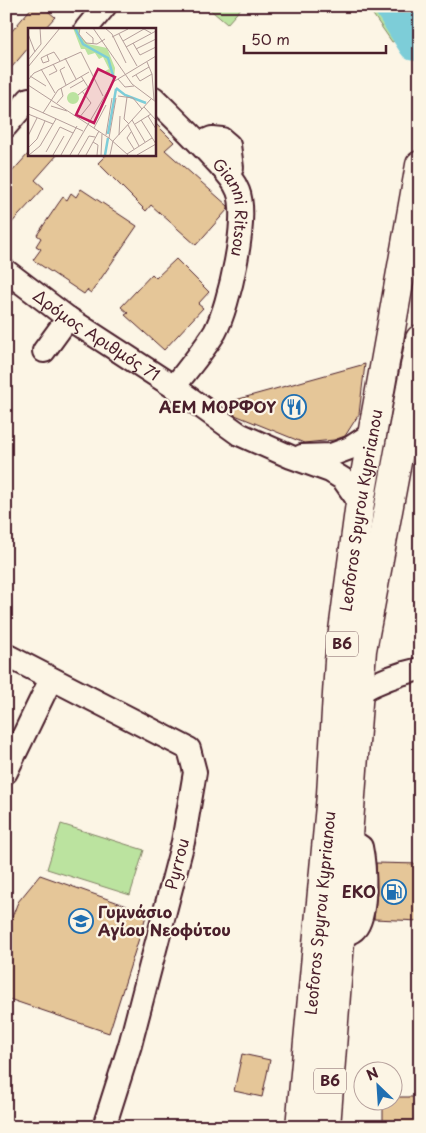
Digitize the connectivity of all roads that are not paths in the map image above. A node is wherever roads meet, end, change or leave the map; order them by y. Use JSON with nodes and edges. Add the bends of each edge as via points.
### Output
{"nodes":[{"id":1,"x":105,"y":6,"type":"edge"},
{"id":2,"x":87,"y":28,"type":"edge"},
{"id":3,"x":155,"y":99,"type":"edge"},
{"id":4,"x":28,"y":100,"type":"edge"},
{"id":5,"x":6,"y":126,"type":"edge"},
{"id":6,"x":420,"y":165,"type":"edge"},
{"id":7,"x":6,"y":272,"type":"edge"},
{"id":8,"x":68,"y":318,"type":"junction"},
{"id":9,"x":420,"y":339,"type":"edge"},
{"id":10,"x":44,"y":351,"type":"dead end"},
{"id":11,"x":174,"y":387,"type":"junction"},
{"id":12,"x":373,"y":433,"type":"junction"},
{"id":13,"x":291,"y":457,"type":"junction"},
{"id":14,"x":360,"y":503,"type":"junction"},
{"id":15,"x":362,"y":650,"type":"junction"},
{"id":16,"x":6,"y":655,"type":"edge"},
{"id":17,"x":420,"y":670,"type":"edge"},
{"id":18,"x":396,"y":674,"type":"junction"},
{"id":19,"x":51,"y":679,"type":"junction"},
{"id":20,"x":359,"y":692,"type":"junction"},
{"id":21,"x":6,"y":772,"type":"edge"},
{"id":22,"x":104,"y":1127,"type":"edge"},
{"id":23,"x":300,"y":1127,"type":"edge"},
{"id":24,"x":326,"y":1127,"type":"edge"}],
"edges":[{"from":1,"to":2,"type":"street"},
{"from":3,"to":11,"type":"street","name":"Gianni Ritsou","via":[[228,174],[238,192],[241,210],[228,296],[215,331]]},
{"from":4,"to":5,"type":"street"},
{"from":6,"to":12,"type":"main road","name":"Leoforos Spyrou Kyprianou","number":"B6"},
{"from":7,"to":8,"type":"street","name":"Δρόμος Αριθμός 71"},
{"from":8,"to":10,"type":"street"},
{"from":8,"to":11,"type":"street","name":"Δρόμος Αριθμός 71"},
{"from":9,"to":15,"type":"main road","name":"Leoforos Spyrou Kyprianou","number":"B6"},
{"from":11,"to":13,"type":"street","name":"Δρόμος Αριθμός 71","via":[[239,434]]},
{"from":12,"to":13,"type":"street","name":"Δρόμος Αριθμός 71","via":[[350,448],[331,455]]},
{"from":12,"to":14,"type":"main road","name":"Leoforos Spyrou Kyprianou","number":"B6"},
{"from":13,"to":14,"type":"street","name":"Δρόμος Αριθμός 71","via":[[330,470],[343,479]]},
{"from":14,"to":23,"type":"main road","name":"Leoforos Spyrou Kyprianou","number":"B6","via":[[339,661],[331,795]]},
{"from":15,"to":18,"type":"street","via":[[375,665]]},
{"from":15,"to":20,"type":"main road","name":"Leoforos Spyrou Kyprianou","number":"B6"},
{"from":16,"to":19,"type":"street","name":"Pyrrou"},
{"from":17,"to":18,"type":"street"},
{"from":18,"to":20,"type":"street"},
{"from":19,"to":21,"type":"street"},
{"from":19,"to":22,"type":"street","name":"Pyrrou","via":[[189,749],[195,772],[183,842],[130,1045]]},
{"from":20,"to":24,"type":"main road","name":"Leoforos Spyrou Kyprianou","number":"B6"}]}
